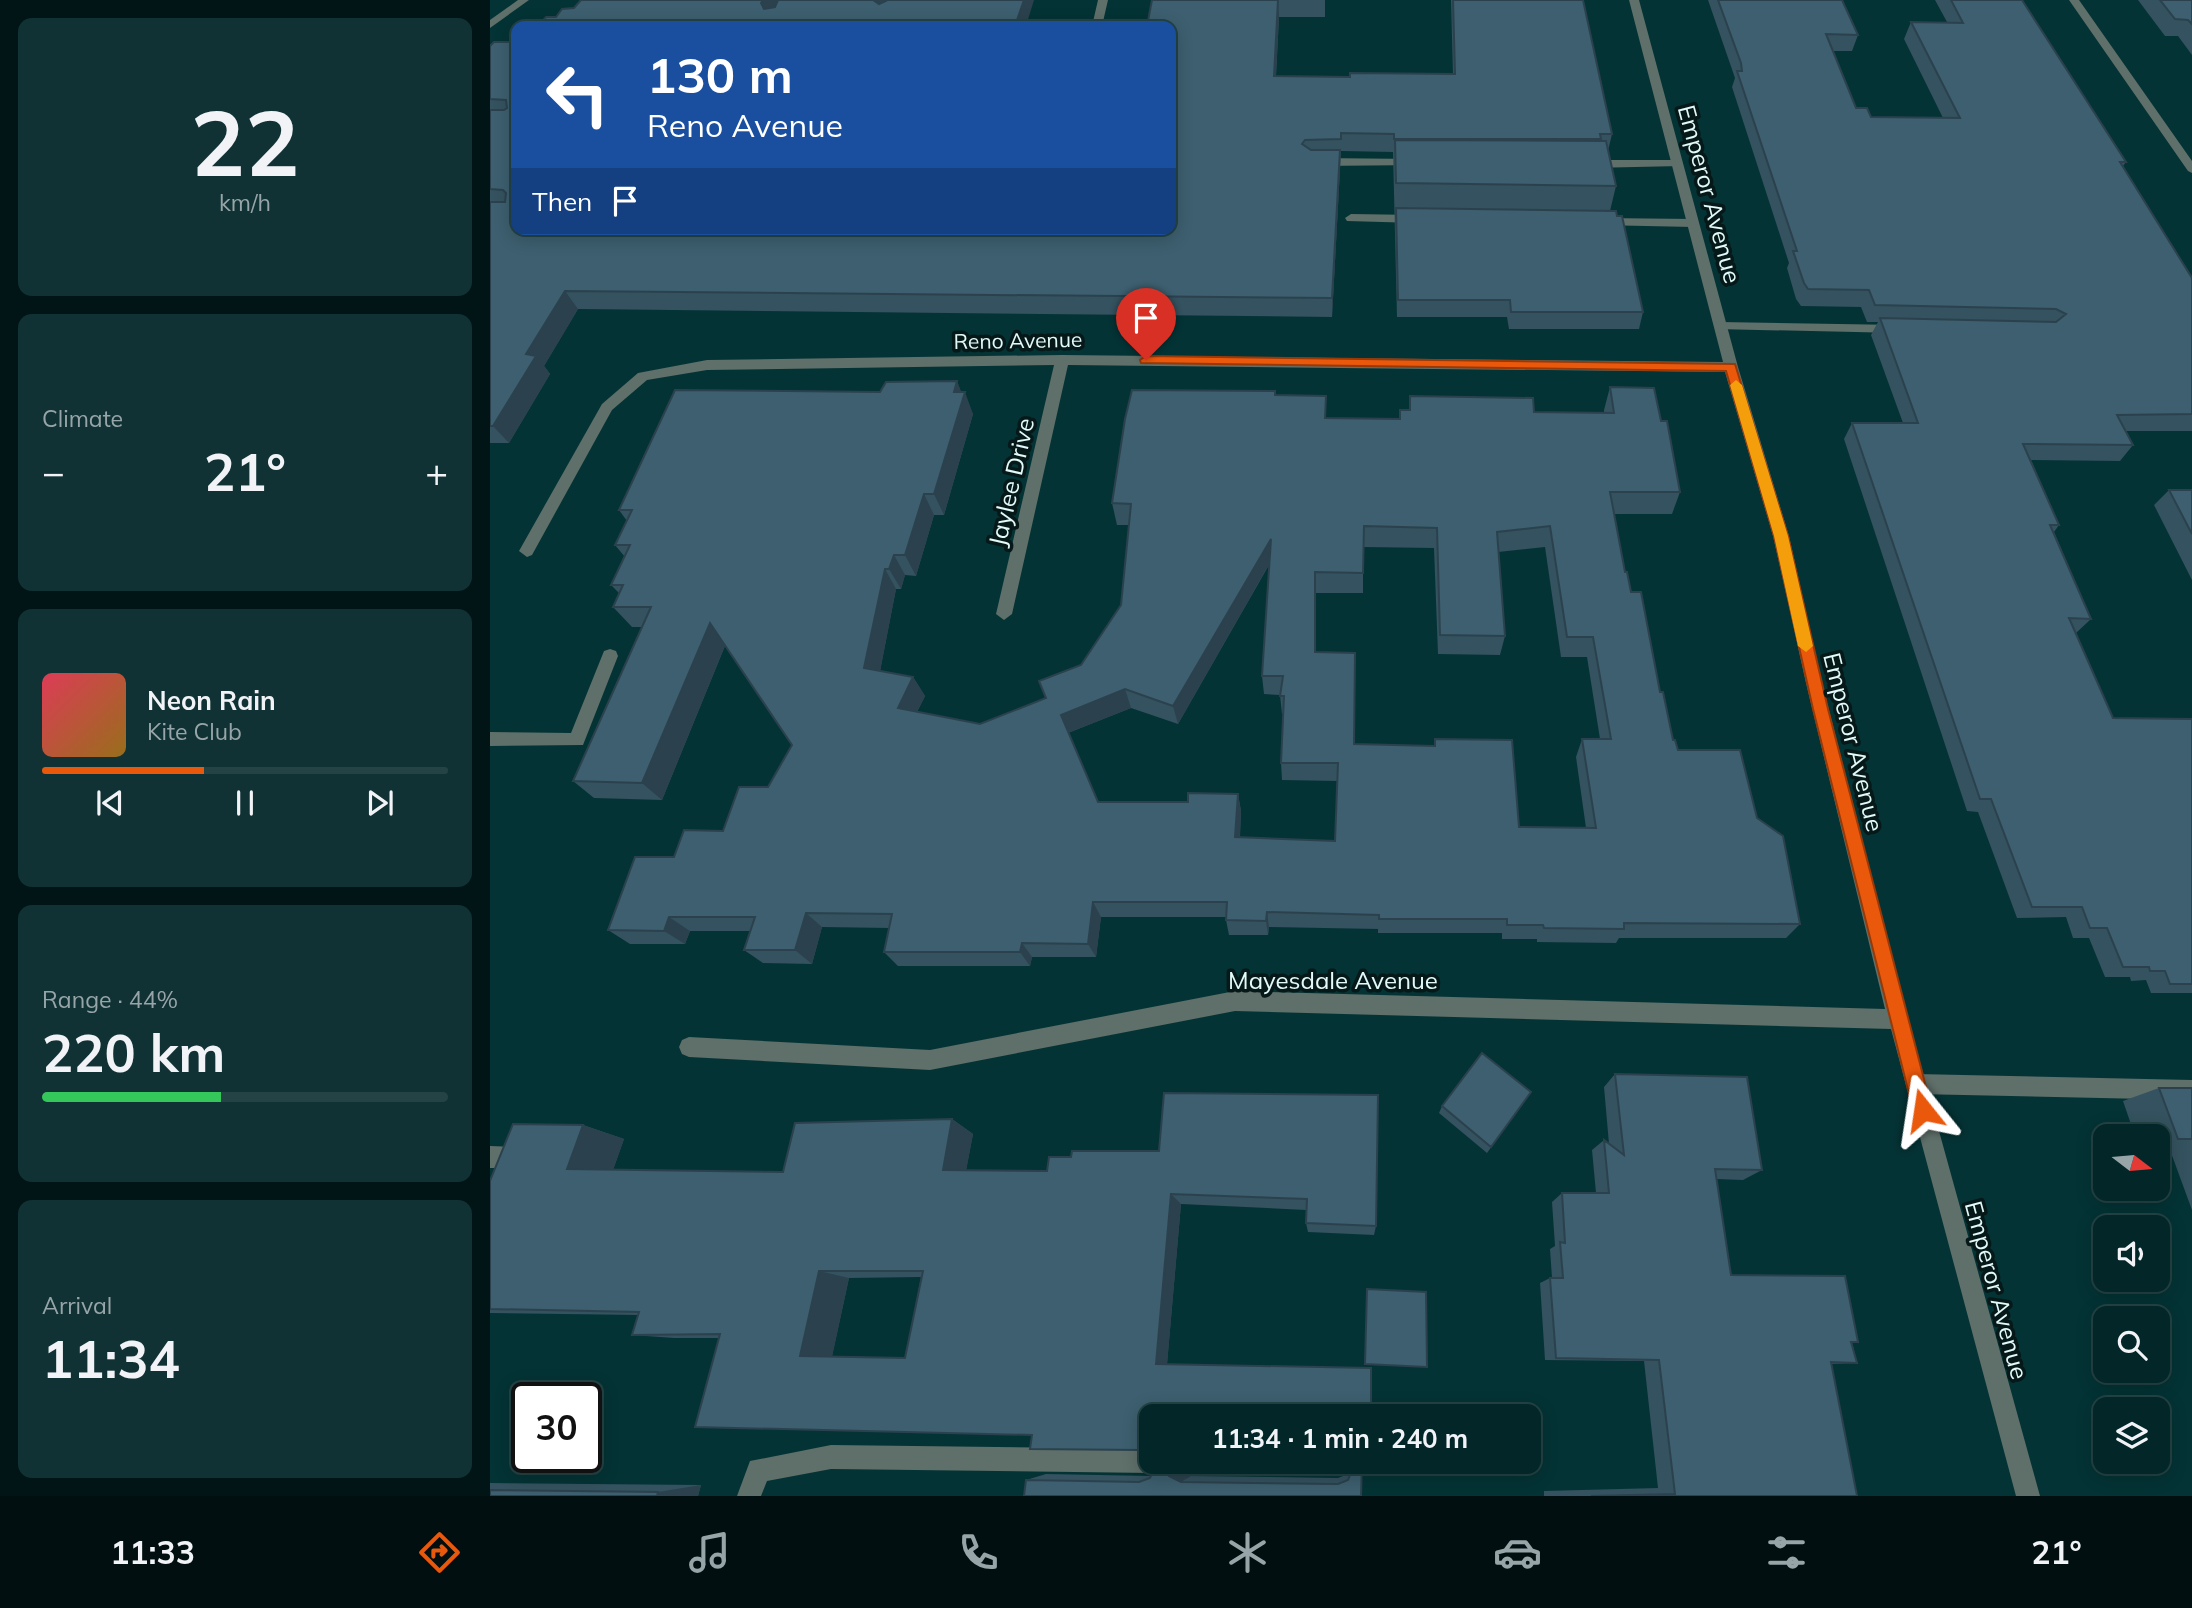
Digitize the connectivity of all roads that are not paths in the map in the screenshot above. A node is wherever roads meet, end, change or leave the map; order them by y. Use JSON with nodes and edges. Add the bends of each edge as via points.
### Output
{"nodes":[{"id":1,"x":524,"y":0,"type":"edge"},
{"id":2,"x":1103,"y":0,"type":"edge"},
{"id":3,"x":1634,"y":0,"type":"edge"},
{"id":4,"x":2074,"y":0,"type":"edge"},
{"id":5,"x":1098,"y":21,"type":"edge"},
{"id":6,"x":490,"y":25,"type":"edge"},
{"id":7,"x":1311,"y":162,"type":"edge"},
{"id":8,"x":1433,"y":163,"type":"edge"},
{"id":9,"x":1582,"y":164,"type":"edge"},
{"id":10,"x":1677,"y":164,"type":"junction"},
{"id":11,"x":2192,"y":169,"type":"edge"},
{"id":12,"x":1351,"y":218,"type":"dead end"},
{"id":13,"x":1433,"y":219,"type":"edge"},
{"id":14,"x":1584,"y":221,"type":"edge"},
{"id":15,"x":1693,"y":223,"type":"junction"},
{"id":16,"x":1720,"y":326,"type":"junction"},
{"id":17,"x":1910,"y":330,"type":"edge"},
{"id":18,"x":1062,"y":360,"type":"junction"},
{"id":19,"x":1731,"y":367,"type":"junction"},
{"id":20,"x":527,"y":551,"type":"dead end"},
{"id":21,"x":1004,"y":614,"type":"dead end"},
{"id":22,"x":610,"y":656,"type":"dead end"},
{"id":23,"x":490,"y":739,"type":"edge"},
{"id":24,"x":1898,"y":1018,"type":"junction"},
{"id":25,"x":689,"y":1047,"type":"dead end"},
{"id":26,"x":1916,"y":1084,"type":"junction"},
{"id":27,"x":2192,"y":1090,"type":"edge"},
{"id":28,"x":490,"y":1157,"type":"edge"},
{"id":29,"x":509,"y":1182,"type":"edge"},
{"id":30,"x":1139,"y":1461,"type":"edge"},
{"id":31,"x":749,"y":1496,"type":"edge"},
{"id":32,"x":2028,"y":1496,"type":"edge"}],
"edges":[{"from":1,"to":6,"type":"street"},
{"from":2,"to":5,"type":"street"},
{"from":3,"to":10,"type":"street","name":"Emperor Avenue"},
{"from":4,"to":11,"type":"street"},
{"from":7,"to":8,"type":"street"},
{"from":9,"to":10,"type":"street"},
{"from":10,"to":15,"type":"street","name":"Emperor Avenue"},
{"from":12,"to":13,"type":"street"},
{"from":14,"to":15,"type":"street"},
{"from":15,"to":16,"type":"street","name":"Emperor Avenue"},
{"from":16,"to":17,"type":"street"},
{"from":16,"to":19,"type":"street","name":"Emperor Avenue"},
{"from":18,"to":19,"type":"street","name":"Reno Avenue"},
{"from":18,"to":20,"type":"street","name":"Reno Avenue","via":[[707,365],[643,376],[607,407]]},
{"from":18,"to":21,"type":"street","name":"Jaylee Drive"},
{"from":19,"to":24,"type":"street","name":"Emperor Avenue","via":[[1781,536]]},
{"from":22,"to":23,"type":"street","via":[[577,740]]},
{"from":24,"to":25,"type":"street","name":"Mayesdale Avenue","via":[[1235,1002],[930,1060]]},
{"from":24,"to":26,"type":"street","name":"Emperor Avenue"},
{"from":26,"to":27,"type":"street"},
{"from":26,"to":32,"type":"street","name":"Emperor Avenue"},
{"from":28,"to":29,"type":"street","via":[[518,1158]]},
{"from":30,"to":31,"type":"street","via":[[831,1457],[759,1470]]}]}
